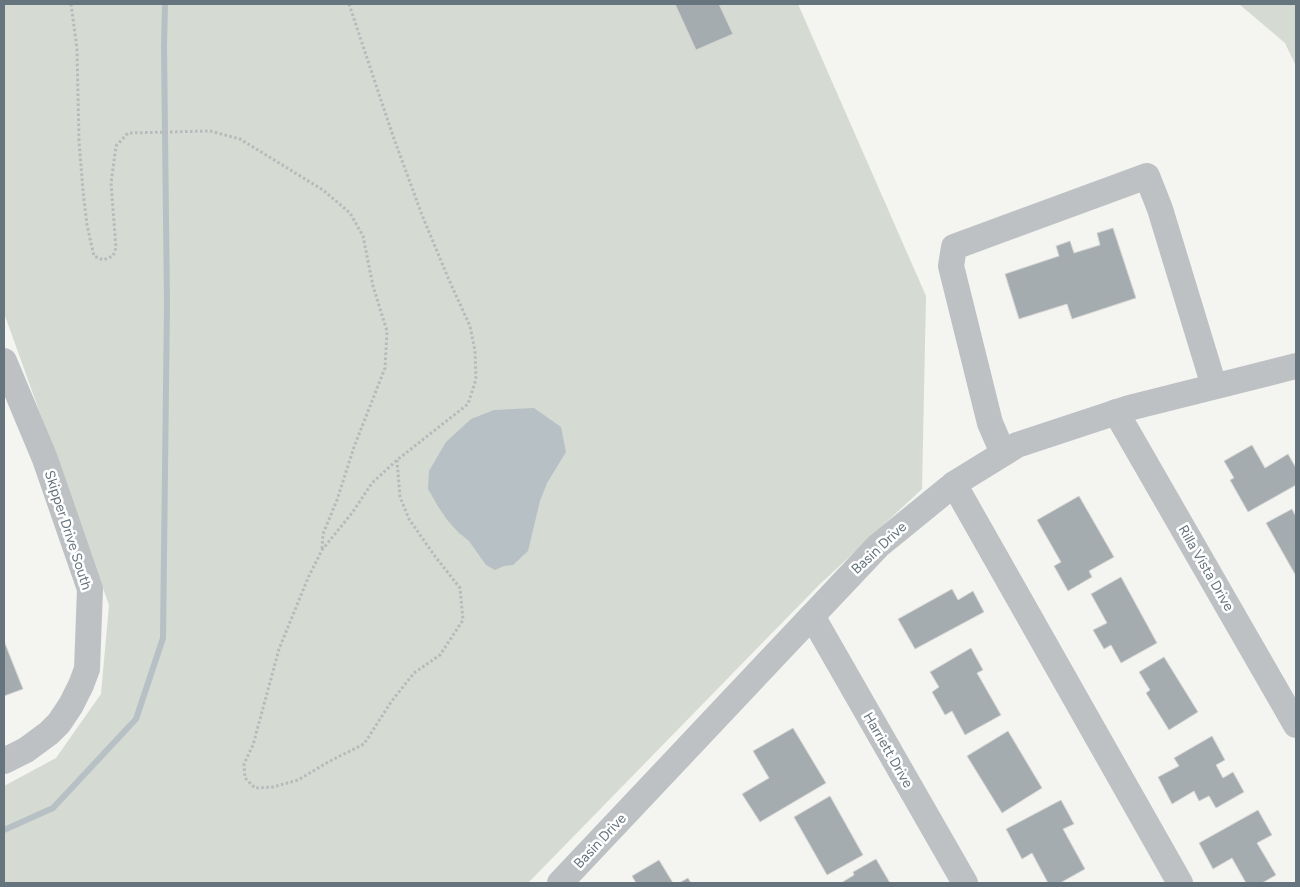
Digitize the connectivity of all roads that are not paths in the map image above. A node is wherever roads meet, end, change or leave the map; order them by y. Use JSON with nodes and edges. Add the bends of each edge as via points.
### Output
{"nodes":[{"id":1,"x":4,"y":361,"type":"edge"},
{"id":2,"x":1293,"y":372,"type":"edge"},
{"id":3,"x":1214,"y":386,"type":"junction"},
{"id":4,"x":1116,"y":412,"type":"junction"},
{"id":5,"x":1003,"y":454,"type":"junction"},
{"id":6,"x":954,"y":484,"type":"junction"},
{"id":7,"x":812,"y":616,"type":"junction"},
{"id":8,"x":1296,"y":725,"type":"edge"},
{"id":9,"x":4,"y":762,"type":"edge"},
{"id":10,"x":560,"y":883,"type":"edge"},
{"id":11,"x":965,"y":883,"type":"edge"},
{"id":12,"x":1180,"y":883,"type":"edge"}],
"edges":[{"from":1,"to":9,"type":"street","name":"Skipper Drive South","via":[[45,459],[90,589],[87,669],[82,686],[49,733]]},
{"from":2,"to":3,"type":"street","name":"Basin Drive"},
{"from":3,"to":4,"type":"street","name":"Basin Drive"},
{"from":3,"to":5,"type":"street","via":[[1147,176],[954,247],[950,266],[990,423]]},
{"from":4,"to":5,"type":"street","name":"Basin Drive","via":[[1017,445]]},
{"from":4,"to":8,"type":"street","name":"Rilla Vista Drive"},
{"from":5,"to":6,"type":"street","name":"Basin Drive"},
{"from":6,"to":7,"type":"street","name":"Basin Drive","via":[[878,546]]},
{"from":6,"to":12,"type":"street"},
{"from":7,"to":10,"type":"street","name":"Basin Drive"},
{"from":7,"to":11,"type":"street","name":"Harriett Drive"}]}
